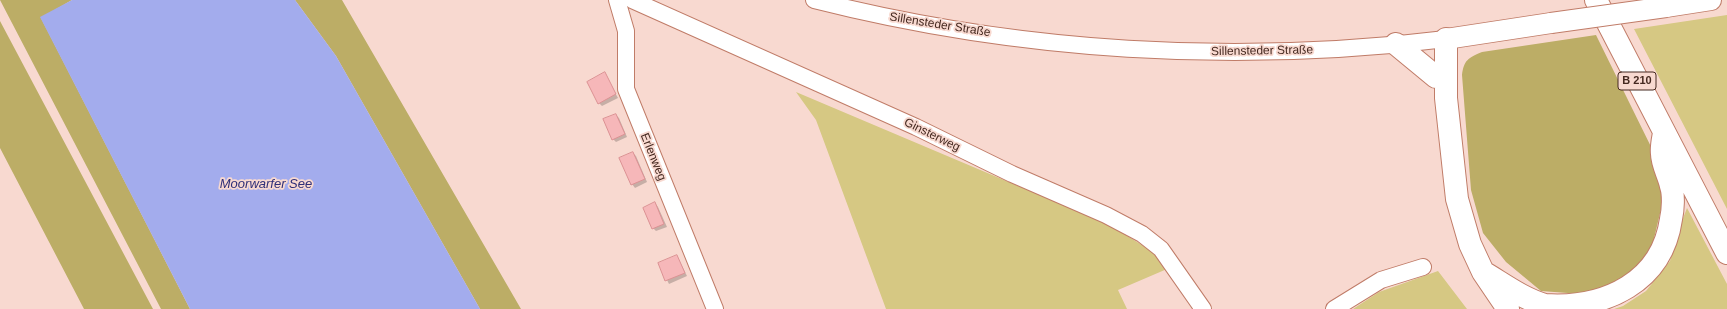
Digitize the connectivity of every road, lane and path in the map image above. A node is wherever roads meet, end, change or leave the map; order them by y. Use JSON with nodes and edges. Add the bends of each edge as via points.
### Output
{"nodes":[{"id":1,"x":617,"y":0,"type":"edge"},
{"id":2,"x":632,"y":0,"type":"edge"},
{"id":3,"x":814,"y":0,"type":"edge"},
{"id":4,"x":1596,"y":0,"type":"edge"},
{"id":5,"x":1711,"y":0,"type":"edge"},
{"id":6,"x":1439,"y":40,"type":"junction"},
{"id":7,"x":1396,"y":44,"type":"junction"},
{"id":8,"x":1436,"y":77,"type":"junction"},
{"id":9,"x":1446,"y":98,"type":"junction"},
{"id":10,"x":1664,"y":133,"type":"junction"},
{"id":11,"x":1727,"y":253,"type":"edge"},
{"id":12,"x":1423,"y":267,"type":"dead end"},
{"id":13,"x":1483,"y":272,"type":"junction"},
{"id":14,"x":715,"y":309,"type":"edge"},
{"id":15,"x":1203,"y":309,"type":"edge"},
{"id":16,"x":1334,"y":309,"type":"edge"},
{"id":17,"x":1508,"y":309,"type":"edge"}],
"edges":[{"from":1,"to":14,"type":"street","name":"Erlenweg","via":[[626,31],[626,89]]},
{"from":2,"to":15,"type":"street","name":"Ginsterweg","via":[[908,124],[1142,234],[1162,249]]},
{"from":3,"to":7,"type":"street","name":"Sillensteder Straße","via":[[935,26],[1120,48],[1244,53]]},
{"from":4,"to":10,"type":"highway","number":"B 210"},
{"from":5,"to":6,"type":"main road","name":"Sillensteder Straße","bridge":true},
{"from":6,"to":7,"type":"street","name":"Sillensteder Straße"},
{"from":6,"to":8,"type":"highway"},
{"from":6,"to":9,"type":"highway"},
{"from":7,"to":8,"type":"highway"},
{"from":8,"to":9,"type":"highway"},
{"from":9,"to":13,"type":"highway","via":[[1457,199],[1470,244]]},
{"from":10,"to":11,"type":"highway","number":"B 210"},
{"from":10,"to":13,"type":"highway","via":[[1662,154],[1672,188],[1672,218],[1666,244],[1654,267],[1637,285],[1618,298],[1596,305],[1573,308],[1544,304]]},
{"from":12,"to":16,"type":"street","via":[[1380,280]]},
{"from":13,"to":17,"type":"highway"}]}
